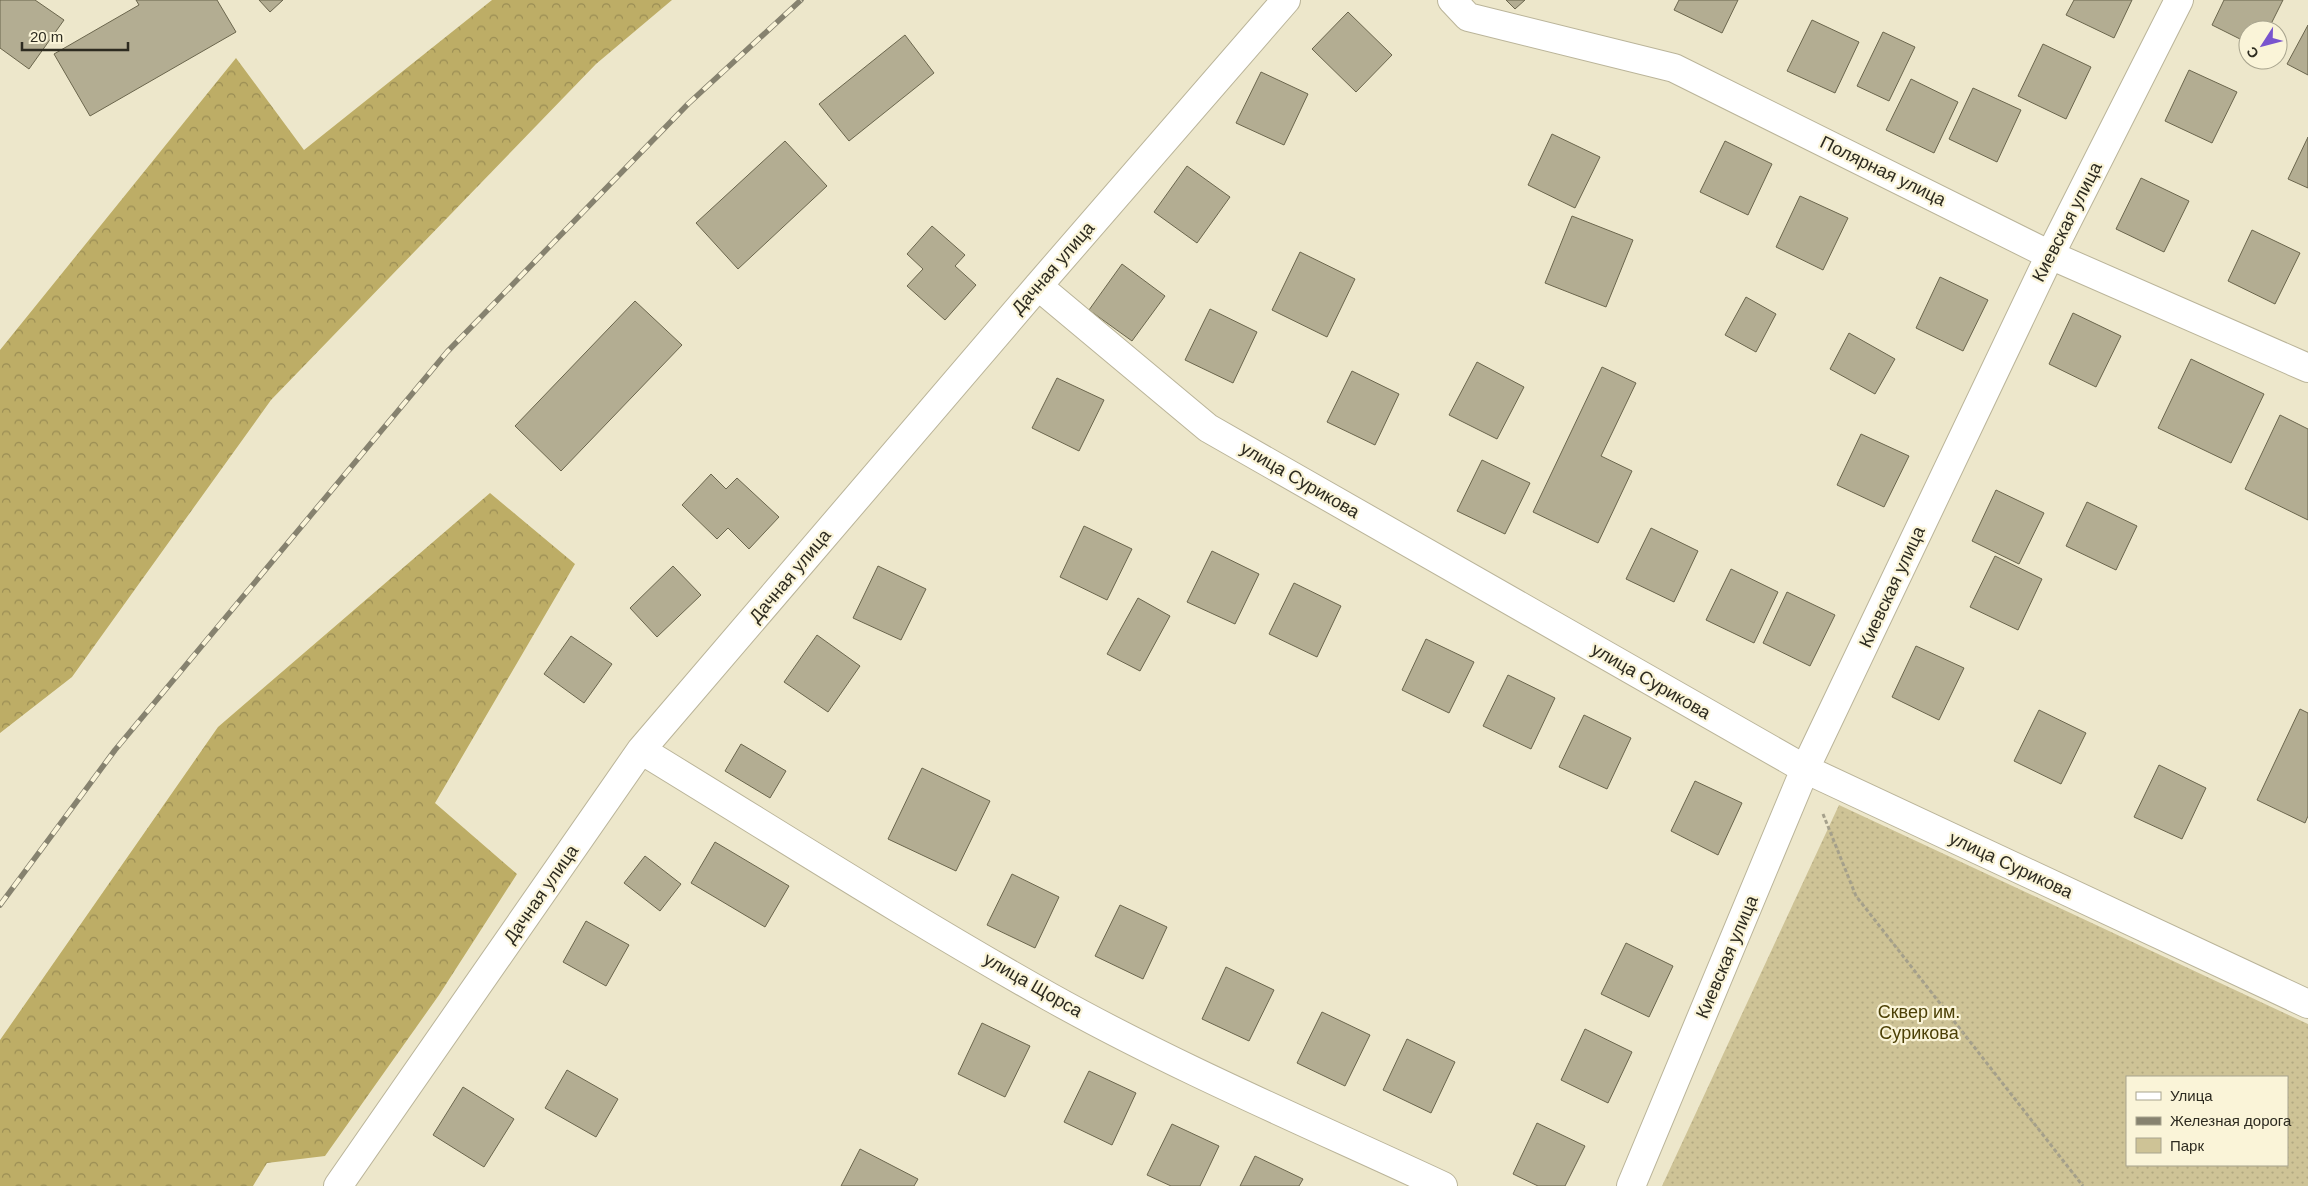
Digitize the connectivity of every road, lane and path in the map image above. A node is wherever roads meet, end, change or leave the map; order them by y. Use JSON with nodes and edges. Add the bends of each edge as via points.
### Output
{"nodes":[{"id":1,"x":1286,"y":0,"type":"edge"},
{"id":2,"x":1452,"y":0,"type":"edge"},
{"id":3,"x":2179,"y":0,"type":"edge"},
{"id":4,"x":2050,"y":254,"type":"junction"},
{"id":5,"x":1038,"y":286,"type":"junction"},
{"id":6,"x":2308,"y":368,"type":"edge"},
{"id":7,"x":641,"y":750,"type":"junction"},
{"id":8,"x":1805,"y":769,"type":"junction"},
{"id":9,"x":2308,"y":1004,"type":"edge"},
{"id":10,"x":338,"y":1186,"type":"edge"},
{"id":11,"x":1443,"y":1186,"type":"edge"},
{"id":12,"x":1631,"y":1186,"type":"edge"},
{"id":13,"x":2083,"y":1186,"type":"edge"}],
"edges":[{"from":1,"to":5,"type":"street","name":"Дачная улица"},
{"from":2,"to":4,"type":"street","name":"Полярная улица","via":[[1468,17],[1674,68]]},
{"from":3,"to":4,"type":"street","name":"Киевская улица"},
{"from":4,"to":6,"type":"street","name":"Полярная улица"},
{"from":4,"to":8,"type":"street","name":"Киевская улица"},
{"from":5,"to":7,"type":"street","name":"Дачная улица"},
{"from":5,"to":8,"type":"street","name":"улица Сурикова","via":[[1208,428]]},
{"from":7,"to":10,"type":"street","name":"Дачная улица"},
{"from":7,"to":11,"type":"street","name":"улица Щорса","via":[[1050,997],[1166,1057]]},
{"from":8,"to":9,"type":"street","name":"улица Сурикова"},
{"from":8,"to":12,"type":"street","name":"Киевская улица"},
{"from":8,"to":13,"type":"path","via":[[1856,896]]}]}
